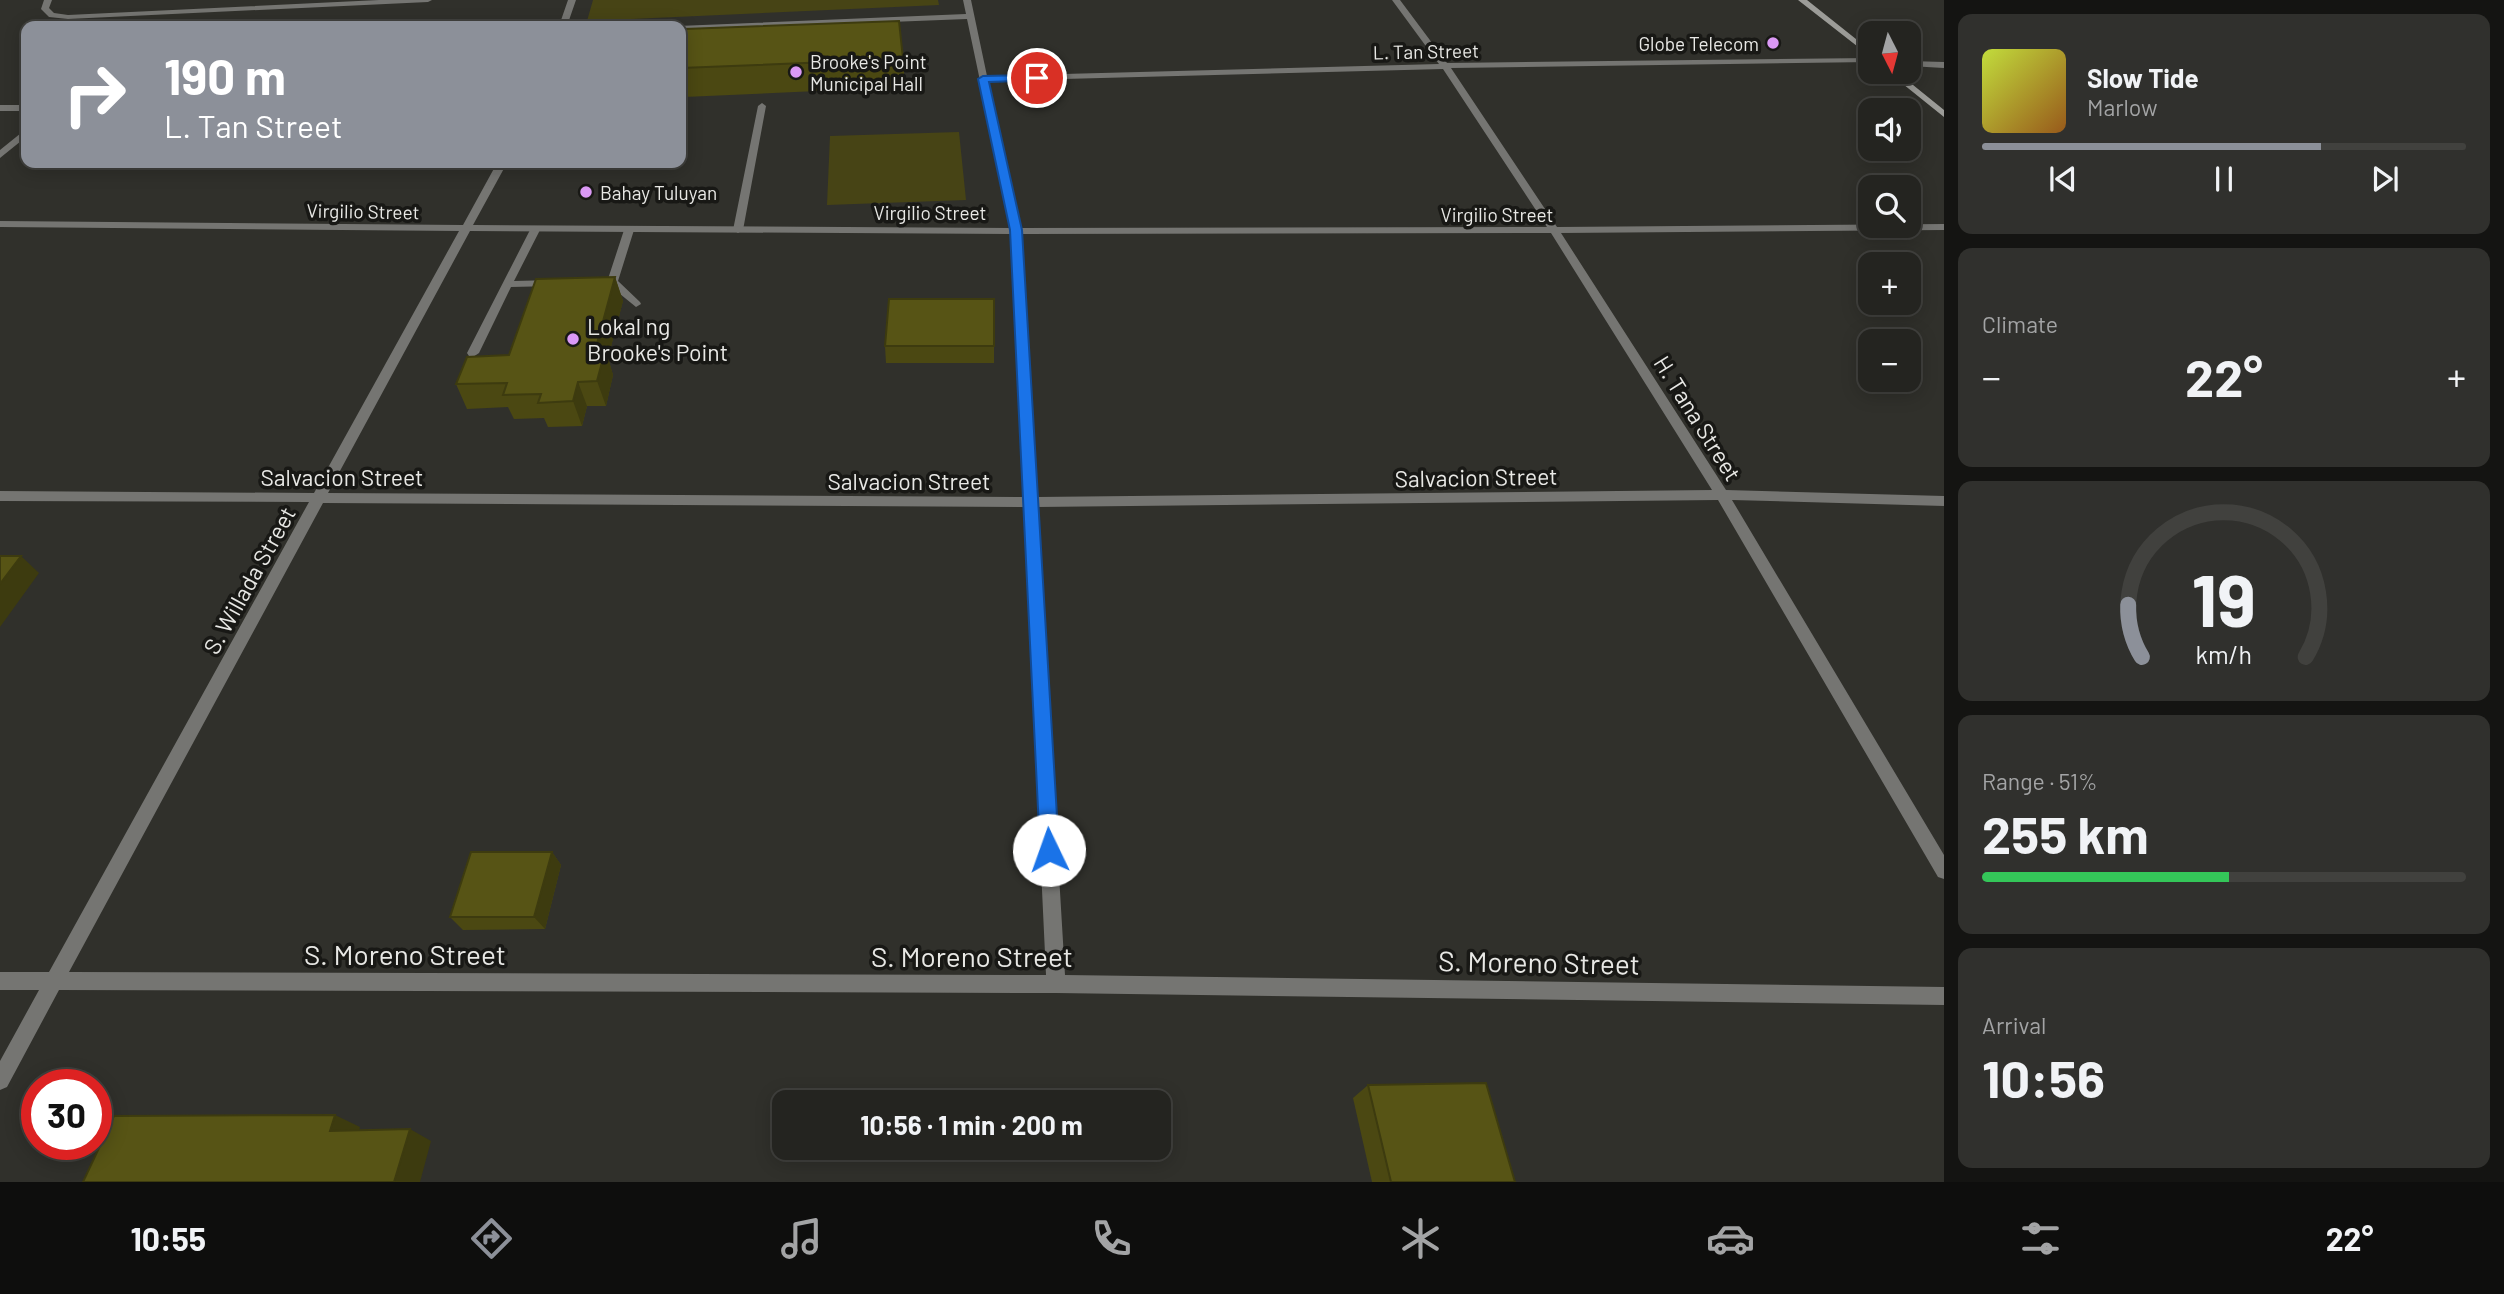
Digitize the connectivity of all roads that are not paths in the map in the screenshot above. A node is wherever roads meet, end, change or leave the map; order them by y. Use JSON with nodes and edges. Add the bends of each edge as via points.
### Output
{"nodes":[{"id":1,"x":48,"y":0,"type":"edge"},
{"id":2,"x":428,"y":0,"type":"edge"},
{"id":3,"x":572,"y":0,"type":"edge"},
{"id":4,"x":967,"y":0,"type":"edge"},
{"id":5,"x":1396,"y":0,"type":"edge"},
{"id":6,"x":1802,"y":0,"type":"edge"},
{"id":7,"x":159,"y":14,"type":"junction"},
{"id":8,"x":971,"y":16,"type":"junction"},
{"id":9,"x":151,"y":21,"type":"edge"},
{"id":10,"x":565,"y":21,"type":"edge"},
{"id":11,"x":686,"y":27,"type":"edge"},
{"id":12,"x":1858,"y":46,"type":"edge"},
{"id":13,"x":1858,"y":57,"type":"edge"},
{"id":14,"x":1922,"y":64,"type":"edge"},
{"id":15,"x":1944,"y":65,"type":"edge"},
{"id":16,"x":1445,"y":66,"type":"junction"},
{"id":17,"x":983,"y":79,"type":"junction"},
{"id":18,"x":1907,"y":84,"type":"edge"},
{"id":19,"x":762,"y":106,"type":"edge"},
{"id":20,"x":0,"y":108,"type":"edge"},
{"id":21,"x":21,"y":108,"type":"edge"},
{"id":22,"x":1944,"y":114,"type":"edge"},
{"id":23,"x":21,"y":136,"type":"edge"},
{"id":24,"x":0,"y":155,"type":"edge"},
{"id":25,"x":499,"y":168,"type":"edge"},
{"id":26,"x":0,"y":224,"type":"edge"},
{"id":27,"x":1944,"y":228,"type":"edge"},
{"id":28,"x":468,"y":229,"type":"junction"},
{"id":29,"x":535,"y":230,"type":"junction"},
{"id":30,"x":629,"y":230,"type":"junction"},
{"id":31,"x":738,"y":230,"type":"junction"},
{"id":32,"x":1016,"y":230,"type":"junction"},
{"id":33,"x":1555,"y":232,"type":"junction"},
{"id":34,"x":612,"y":282,"type":"junction"},
{"id":35,"x":573,"y":283,"type":"edge"},
{"id":36,"x":586,"y":283,"type":"edge"},
{"id":37,"x":507,"y":284,"type":"junction"},
{"id":38,"x":636,"y":304,"type":"dead end"},
{"id":39,"x":473,"y":353,"type":"dead end"},
{"id":40,"x":1722,"y":495,"type":"junction"},
{"id":41,"x":0,"y":496,"type":"edge"},
{"id":42,"x":318,"y":498,"type":"junction"},
{"id":43,"x":1944,"y":501,"type":"edge"},
{"id":44,"x":1032,"y":502,"type":"junction"},
{"id":45,"x":1944,"y":871,"type":"edge"},
{"id":46,"x":0,"y":981,"type":"edge"},
{"id":47,"x":54,"y":982,"type":"junction"},
{"id":48,"x":1056,"y":984,"type":"junction"},
{"id":49,"x":1944,"y":996,"type":"edge"},
{"id":50,"x":0,"y":1080,"type":"edge"}],
"edges":[{"from":1,"to":7,"type":"street","via":[[45,9],[52,15]]},
{"from":2,"to":7,"type":"street"},
{"from":3,"to":10,"type":"street"},
{"from":4,"to":8,"type":"street"},
{"from":5,"to":16,"type":"street","name":"H. Tana Street"},
{"from":6,"to":12,"type":"street"},
{"from":7,"to":9,"type":"street"},
{"from":8,"to":11,"type":"street"},
{"from":8,"to":17,"type":"street"},
{"from":13,"to":16,"type":"street","name":"L. Tan Street"},
{"from":14,"to":15,"type":"street"},
{"from":16,"to":17,"type":"street","name":"L. Tan Street"},
{"from":16,"to":33,"type":"street","name":"H. Tana Street"},
{"from":17,"to":32,"type":"street"},
{"from":18,"to":22,"type":"street"},
{"from":19,"to":31,"type":"street"},
{"from":20,"to":21,"type":"street"},
{"from":23,"to":24,"type":"street"},
{"from":25,"to":28,"type":"street","name":"S. Willada Street"},
{"from":26,"to":28,"type":"street","name":"Virgilio Street"},
{"from":27,"to":33,"type":"street","name":"Virgilio Street"},
{"from":28,"to":29,"type":"street","name":"Virgilio Street"},
{"from":28,"to":42,"type":"street","name":"S. Willada Street"},
{"from":29,"to":30,"type":"street","name":"Virgilio Street"},
{"from":29,"to":37,"type":"street"},
{"from":30,"to":31,"type":"street","name":"Virgilio Street"},
{"from":30,"to":34,"type":"street"},
{"from":31,"to":32,"type":"street","name":"Virgilio Street"},
{"from":32,"to":33,"type":"street","name":"Virgilio Street"},
{"from":32,"to":44,"type":"street"},
{"from":33,"to":40,"type":"street","name":"H. Tana Street"},
{"from":34,"to":36,"type":"street"},
{"from":34,"to":38,"type":"street"},
{"from":35,"to":37,"type":"street"},
{"from":37,"to":39,"type":"street"},
{"from":40,"to":43,"type":"street","name":"Salvacion Street"},
{"from":40,"to":44,"type":"street","name":"Salvacion Street"},
{"from":40,"to":45,"type":"street","name":"H. Tana Street"},
{"from":41,"to":42,"type":"street","name":"Salvacion Street"},
{"from":42,"to":44,"type":"street","name":"Salvacion Street"},
{"from":42,"to":47,"type":"street","name":"S. Willada Street"},
{"from":44,"to":48,"type":"street"},
{"from":46,"to":47,"type":"street","name":"S. Moreno Street"},
{"from":47,"to":48,"type":"street","name":"S. Moreno Street"},
{"from":47,"to":50,"type":"street","name":"S. Willada Street"},
{"from":48,"to":49,"type":"street","name":"S. Moreno Street"}]}
